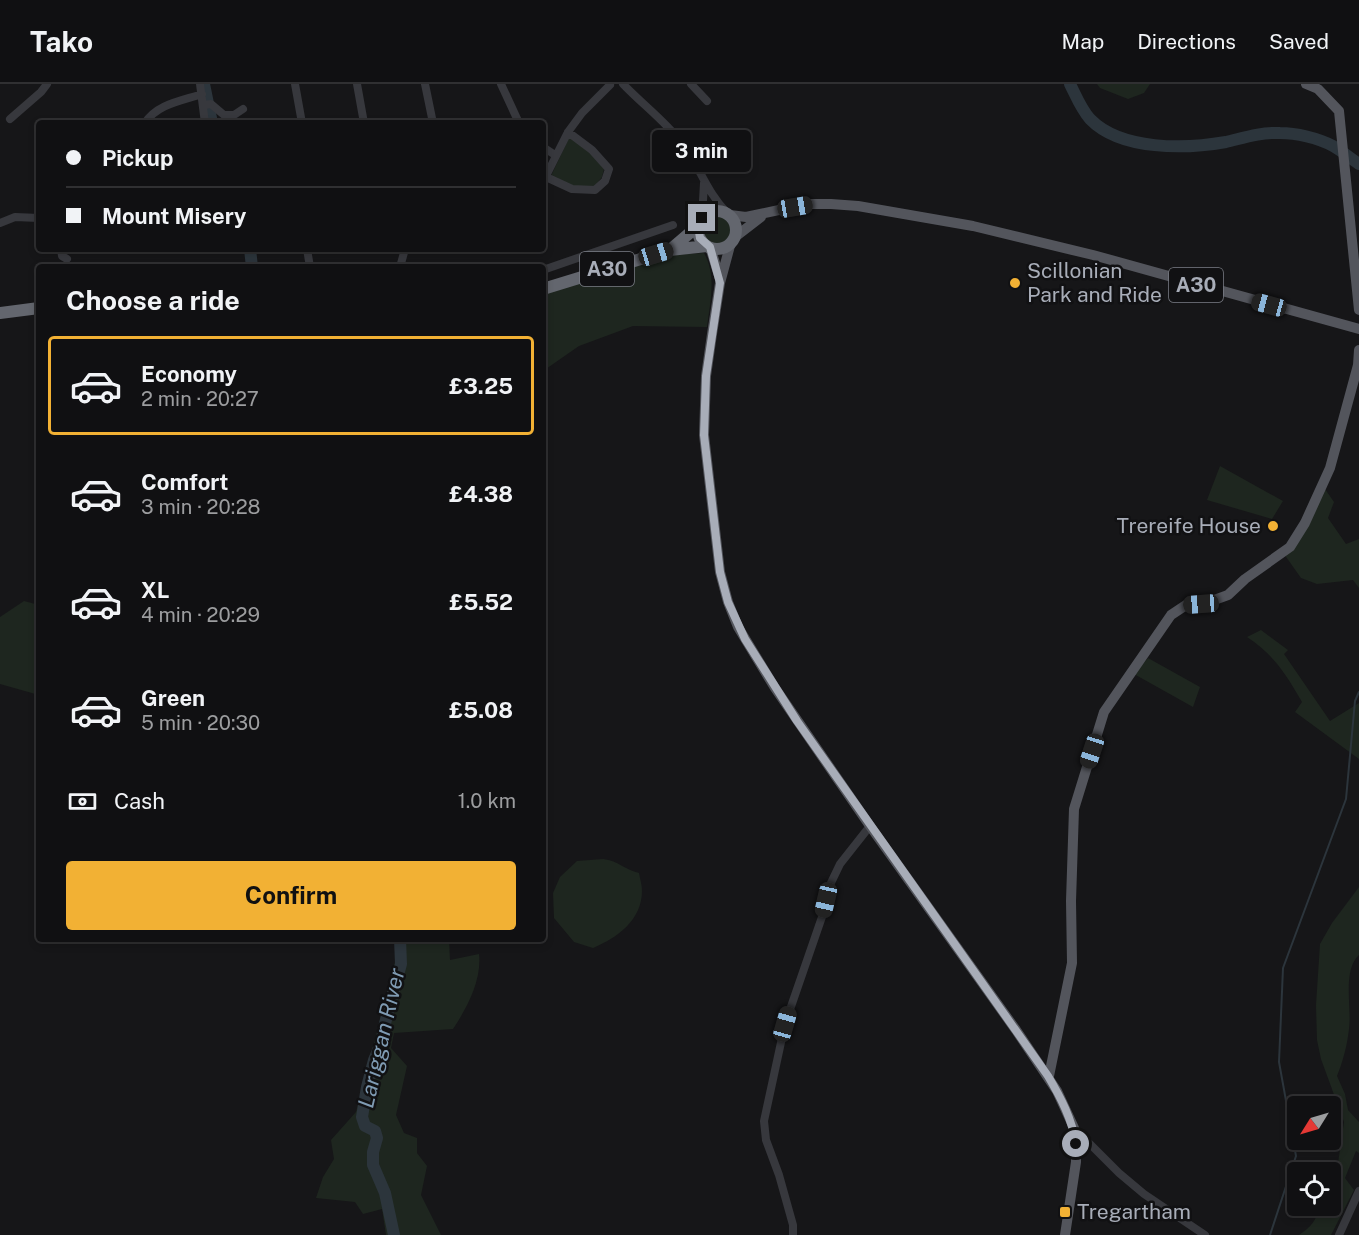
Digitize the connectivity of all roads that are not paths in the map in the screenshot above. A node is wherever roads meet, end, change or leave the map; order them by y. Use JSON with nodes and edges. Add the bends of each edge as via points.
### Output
{"nodes":[{"id":1,"x":47,"y":84,"type":"edge"},
{"id":2,"x":200,"y":84,"type":"edge"},
{"id":3,"x":295,"y":84,"type":"edge"},
{"id":4,"x":357,"y":84,"type":"edge"},
{"id":5,"x":425,"y":84,"type":"edge"},
{"id":6,"x":501,"y":84,"type":"edge"},
{"id":7,"x":623,"y":84,"type":"edge"},
{"id":8,"x":691,"y":84,"type":"edge"},
{"id":9,"x":1306,"y":84,"type":"edge"},
{"id":10,"x":610,"y":85,"type":"edge"},
{"id":11,"x":599,"y":88,"type":"edge"},
{"id":12,"x":202,"y":94,"type":"junction"},
{"id":13,"x":707,"y":101,"type":"dead end"},
{"id":14,"x":207,"y":105,"type":"junction"},
{"id":15,"x":243,"y":109,"type":"dead end"},
{"id":16,"x":10,"y":119,"type":"dead end"},
{"id":17,"x":147,"y":120,"type":"edge"},
{"id":18,"x":205,"y":120,"type":"edge"},
{"id":19,"x":301,"y":120,"type":"edge"},
{"id":20,"x":363,"y":120,"type":"edge"},
{"id":21,"x":432,"y":120,"type":"edge"},
{"id":22,"x":518,"y":120,"type":"edge"},
{"id":23,"x":568,"y":132,"type":"junction"},
{"id":24,"x":546,"y":149,"type":"edge"},
{"id":25,"x":555,"y":155,"type":"junction"},
{"id":26,"x":546,"y":175,"type":"edge"},
{"id":27,"x":546,"y":180,"type":"edge"},
{"id":28,"x":704,"y":183,"type":"junction"},
{"id":29,"x":728,"y":214,"type":"junction"},
{"id":30,"x":766,"y":214,"type":"junction"},
{"id":31,"x":36,"y":218,"type":"edge"},
{"id":32,"x":701,"y":222,"type":"junction"},
{"id":33,"x":0,"y":223,"type":"edge"},
{"id":34,"x":673,"y":225,"type":"dead end"},
{"id":35,"x":733,"y":240,"type":"junction"},
{"id":36,"x":709,"y":247,"type":"junction"},
{"id":37,"x":670,"y":250,"type":"junction"},
{"id":38,"x":61,"y":252,"type":"edge"},
{"id":39,"x":67,"y":259,"type":"dead end"},
{"id":40,"x":546,"y":269,"type":"edge"},
{"id":41,"x":720,"y":283,"type":"junction"},
{"id":42,"x":546,"y":288,"type":"edge"},
{"id":43,"x":36,"y":308,"type":"edge"},
{"id":44,"x":1359,"y":310,"type":"edge"},
{"id":45,"x":0,"y":313,"type":"edge"},
{"id":46,"x":1359,"y":329,"type":"edge"},
{"id":47,"x":1359,"y":350,"type":"edge"},
{"id":48,"x":870,"y":826,"type":"junction"},
{"id":49,"x":1048,"y":1076,"type":"junction"},
{"id":50,"x":1074,"y":1128,"type":"junction"},
{"id":51,"x":1359,"y":1191,"type":"edge"},
{"id":52,"x":793,"y":1235,"type":"edge"},
{"id":53,"x":1065,"y":1235,"type":"edge"},
{"id":54,"x":1205,"y":1235,"type":"edge"},
{"id":55,"x":1339,"y":1235,"type":"edge"}],
"edges":[{"from":1,"to":16,"type":"street"},
{"from":2,"to":12,"type":"street"},
{"from":3,"to":19,"type":"street"},
{"from":4,"to":20,"type":"street"},
{"from":5,"to":21,"type":"street"},
{"from":6,"to":22,"type":"street"},
{"from":7,"to":28,"type":"street","via":[[681,142],[694,159]]},
{"from":8,"to":13,"type":"street"},
{"from":9,"to":44,"type":"main road","via":[[1318,89],[1338,108]]},
{"from":10,"to":11,"type":"street"},
{"from":11,"to":23,"type":"street"},
{"from":12,"to":14,"type":"street"},
{"from":12,"to":17,"type":"street","via":[[159,108]]},
{"from":14,"to":15,"type":"street","via":[[224,116]]},
{"from":14,"to":18,"type":"street"},
{"from":23,"to":25,"type":"street"},
{"from":23,"to":27,"type":"street","via":[[609,169],[605,181],[595,190],[572,189]]},
{"from":24,"to":25,"type":"street"},
{"from":25,"to":26,"type":"street"},
{"from":28,"to":29,"type":"street"},
{"from":28,"to":32,"type":"street"},
{"from":29,"to":30,"type":"main road","number":"A30"},
{"from":29,"to":32,"type":"highway","via":[[712,212]]},
{"from":29,"to":35,"type":"highway","via":[[736,226]]},
{"from":30,"to":35,"type":"main road","number":"A30"},
{"from":30,"to":46,"type":"main road","number":"A30","via":[[807,204],[831,204],[973,226]]},
{"from":31,"to":33,"type":"street","via":[[15,217]]},
{"from":32,"to":36,"type":"highway","via":[[700,238]]},
{"from":32,"to":37,"type":"highway","number":"A30"},
{"from":34,"to":40,"type":"street"},
{"from":35,"to":36,"type":"highway","via":[[722,248]]},
{"from":35,"to":41,"type":"main road"},
{"from":36,"to":37,"type":"highway","number":"A30"},
{"from":36,"to":41,"type":"main road"},
{"from":37,"to":42,"type":"highway","number":"A30"},
{"from":38,"to":39,"type":"street"},
{"from":41,"to":48,"type":"main road","via":[[706,376],[704,435],[720,572],[728,602],[741,633],[775,688]]},
{"from":43,"to":45,"type":"highway"},
{"from":47,"to":49,"type":"main road","via":[[1330,468],[1290,547],[1228,595],[1186,605],[1171,615],[1104,712],[1074,809],[1072,963]]},
{"from":48,"to":49,"type":"main road"},
{"from":48,"to":52,"type":"street","via":[[834,874],[793,996],[768,1099],[766,1140]]},
{"from":49,"to":50,"type":"main road"},
{"from":50,"to":53,"type":"main road","via":[[1076,1162]]},
{"from":50,"to":54,"type":"street","via":[[1144,1194]]},
{"from":51,"to":55,"type":"street"}]}
